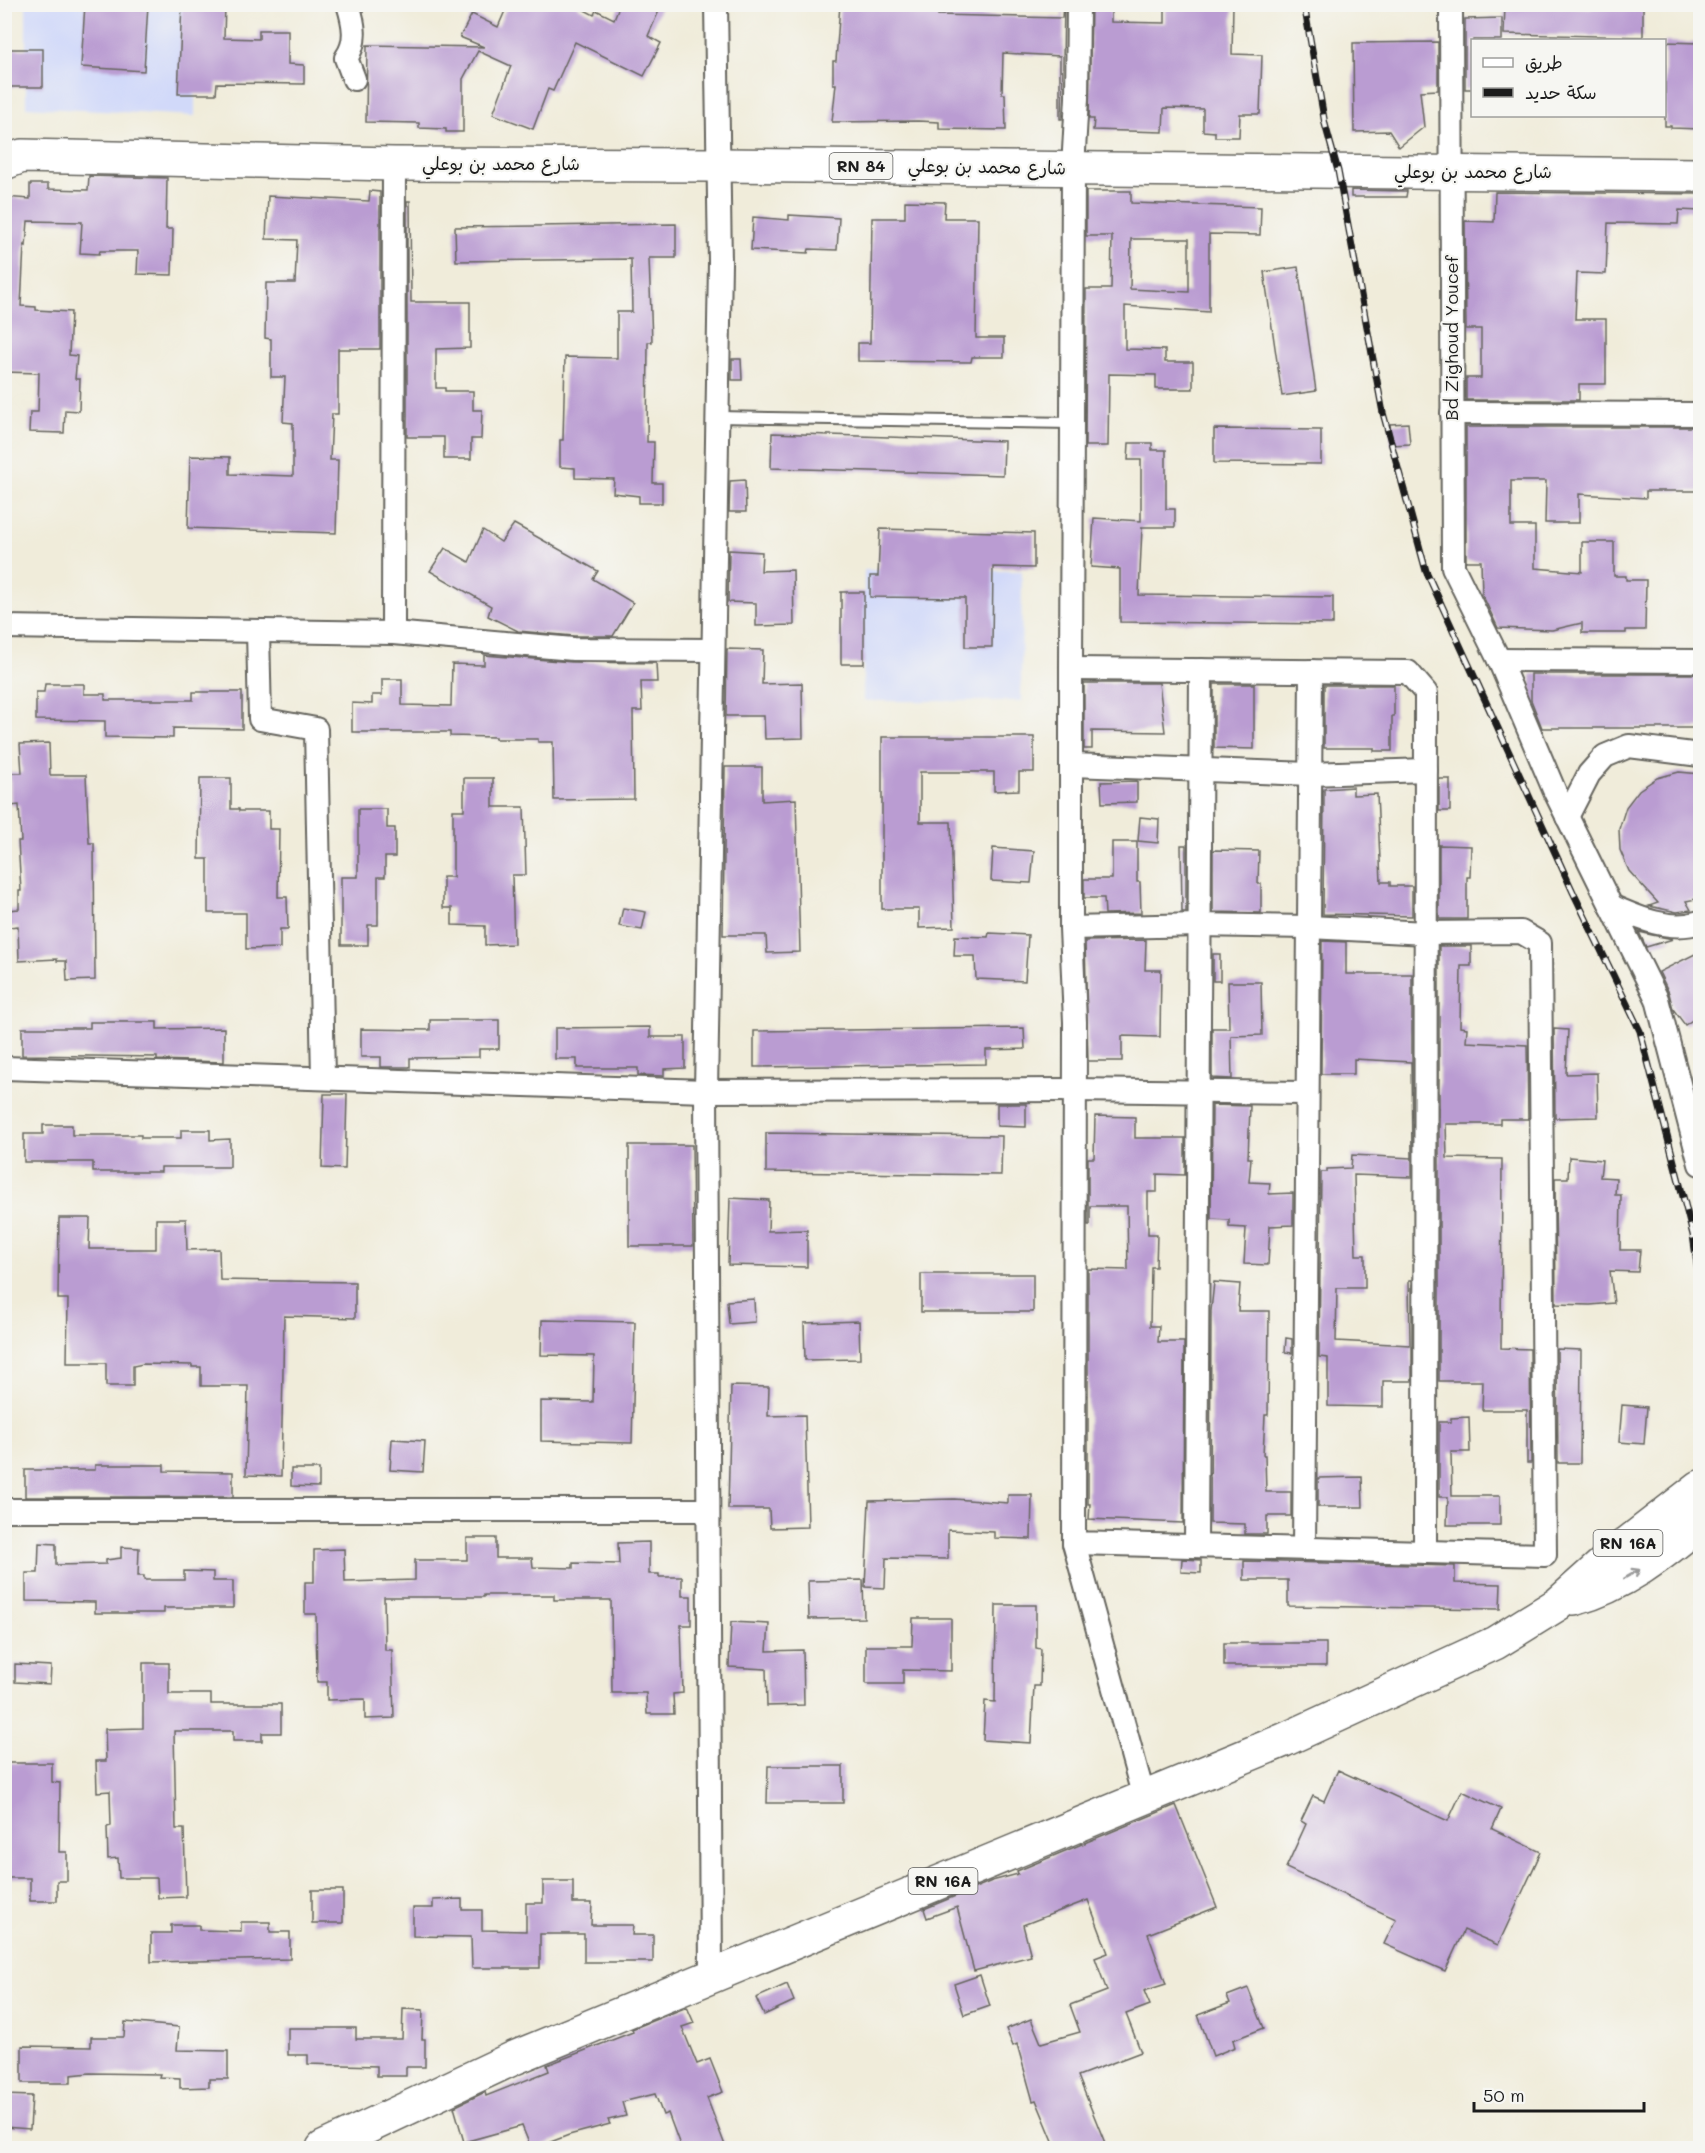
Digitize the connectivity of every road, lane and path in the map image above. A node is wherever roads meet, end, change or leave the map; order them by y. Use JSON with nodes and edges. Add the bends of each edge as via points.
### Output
{"nodes":[{"id":1,"x":348,"y":4,"type":"edge"},
{"id":2,"x":716,"y":4,"type":"edge"},
{"id":3,"x":1078,"y":4,"type":"edge"},
{"id":4,"x":1451,"y":4,"type":"edge"},
{"id":5,"x":354,"y":79,"type":"dead end"},
{"id":6,"x":10,"y":155,"type":"edge"},
{"id":7,"x":394,"y":164,"type":"junction"},
{"id":8,"x":717,"y":165,"type":"junction"},
{"id":9,"x":1073,"y":168,"type":"junction"},
{"id":10,"x":1452,"y":171,"type":"junction"},
{"id":11,"x":1701,"y":175,"type":"edge"},
{"id":12,"x":1452,"y":413,"type":"junction"},
{"id":13,"x":1701,"y":414,"type":"edge"},
{"id":14,"x":717,"y":417,"type":"junction"},
{"id":15,"x":1072,"y":423,"type":"junction"},
{"id":16,"x":4,"y":627,"type":"edge"},
{"id":17,"x":258,"y":631,"type":"junction"},
{"id":18,"x":393,"y":633,"type":"junction"},
{"id":19,"x":712,"y":650,"type":"junction"},
{"id":20,"x":1499,"y":660,"type":"junction"},
{"id":21,"x":1701,"y":662,"type":"edge"},
{"id":22,"x":1071,"y":669,"type":"junction"},
{"id":23,"x":1201,"y":670,"type":"junction"},
{"id":24,"x":1311,"y":671,"type":"junction"},
{"id":25,"x":1701,"y":755,"type":"edge"},
{"id":26,"x":1072,"y":765,"type":"junction"},
{"id":27,"x":1200,"y":768,"type":"junction"},
{"id":28,"x":1426,"y":770,"type":"junction"},
{"id":29,"x":1310,"y":774,"type":"junction"},
{"id":30,"x":1567,"y":817,"type":"junction"},
{"id":31,"x":1611,"y":906,"type":"junction"},
{"id":32,"x":1701,"y":921,"type":"edge"},
{"id":33,"x":1199,"y":925,"type":"junction"},
{"id":34,"x":1309,"y":927,"type":"junction"},
{"id":35,"x":1071,"y":928,"type":"junction"},
{"id":36,"x":1426,"y":933,"type":"junction"},
{"id":37,"x":4,"y":1068,"type":"edge"},
{"id":38,"x":323,"y":1078,"type":"junction"},
{"id":39,"x":1074,"y":1090,"type":"junction"},
{"id":40,"x":706,"y":1091,"type":"junction"},
{"id":41,"x":1198,"y":1091,"type":"junction"},
{"id":42,"x":1307,"y":1093,"type":"junction"},
{"id":43,"x":1701,"y":1164,"type":"edge"},
{"id":44,"x":1701,"y":1487,"type":"edge"},
{"id":45,"x":4,"y":1510,"type":"edge"},
{"id":46,"x":708,"y":1510,"type":"junction"},
{"id":47,"x":1701,"y":1523,"type":"edge"},
{"id":48,"x":1074,"y":1543,"type":"junction"},
{"id":49,"x":1196,"y":1546,"type":"junction"},
{"id":50,"x":1304,"y":1549,"type":"junction"},
{"id":51,"x":1425,"y":1552,"type":"junction"},
{"id":52,"x":1558,"y":1604,"type":"junction"},
{"id":53,"x":1144,"y":1798,"type":"junction"},
{"id":54,"x":711,"y":1977,"type":"junction"},
{"id":55,"x":323,"y":2148,"type":"edge"}],
"edges":[{"from":1,"to":5,"type":"street","via":[[354,47],[346,58]]},
{"from":2,"to":8,"type":"street"},
{"from":3,"to":9,"type":"street"},
{"from":4,"to":10,"type":"street","name":"Bd Zighoud Youcef"},
{"from":6,"to":7,"type":"main road","name":"شارع محمد بن بوعلي","number":"RN 84"},
{"from":7,"to":8,"type":"main road","name":"شارع محمد بن بوعلي","number":"RN 84"},
{"from":7,"to":18,"type":"street"},
{"from":8,"to":9,"type":"main road","name":"شارع محمد بن بوعلي","number":"RN 84"},
{"from":8,"to":14,"type":"street"},
{"from":9,"to":10,"type":"main road","name":"شارع محمد بن بوعلي","number":"RN 84"},
{"from":9,"to":15,"type":"street"},
{"from":10,"to":11,"type":"main road","name":"شارع محمد بن بوعلي","number":"RN 84"},
{"from":10,"to":12,"type":"street","name":"Bd Zighoud Youcef"},
{"from":12,"to":13,"type":"street"},
{"from":12,"to":20,"type":"street","name":"Bd Zighoud Youcef","via":[[1453,567]]},
{"from":14,"to":15,"type":"lane"},
{"from":14,"to":19,"type":"street"},
{"from":15,"to":22,"type":"street"},
{"from":16,"to":17,"type":"street"},
{"from":17,"to":18,"type":"street"},
{"from":17,"to":38,"type":"street","via":[[260,720],[316,729]]},
{"from":18,"to":19,"type":"street","via":[[573,649]]},
{"from":19,"to":40,"type":"street"},
{"from":20,"to":21,"type":"street"},
{"from":20,"to":30,"type":"street","name":"Bd Zighoud Youcef"},
{"from":22,"to":23,"type":"street"},
{"from":22,"to":26,"type":"street"},
{"from":23,"to":24,"type":"street"},
{"from":23,"to":27,"type":"street"},
{"from":24,"to":28,"type":"street","via":[[1408,672],[1426,693]]},
{"from":24,"to":29,"type":"street"},
{"from":25,"to":30,"type":"street","via":[[1629,746],[1605,756],[1589,774]]},
{"from":26,"to":27,"type":"street"},
{"from":26,"to":35,"type":"street"},
{"from":27,"to":29,"type":"street"},
{"from":27,"to":33,"type":"street"},
{"from":28,"to":29,"type":"street"},
{"from":28,"to":36,"type":"street"},
{"from":29,"to":34,"type":"street"},
{"from":30,"to":31,"type":"street","name":"Bd Zighoud Youcef"},
{"from":31,"to":32,"type":"street","via":[[1660,924]]},
{"from":31,"to":43,"type":"street","name":"Bd Zighoud Youcef","via":[[1657,999]]},
{"from":33,"to":34,"type":"street"},
{"from":33,"to":35,"type":"street"},
{"from":33,"to":41,"type":"street"},
{"from":34,"to":36,"type":"street"},
{"from":34,"to":42,"type":"street"},
{"from":35,"to":39,"type":"street"},
{"from":36,"to":51,"type":"street"},
{"from":36,"to":51,"type":"street","via":[[1521,932],[1540,943],[1545,1555]]},
{"from":37,"to":38,"type":"street"},
{"from":38,"to":40,"type":"street"},
{"from":39,"to":40,"type":"street"},
{"from":39,"to":41,"type":"street"},
{"from":39,"to":48,"type":"street"},
{"from":40,"to":46,"type":"street"},
{"from":41,"to":42,"type":"street"},
{"from":41,"to":49,"type":"street"},
{"from":42,"to":50,"type":"street"},
{"from":44,"to":52,"type":"main road","number":"RN 16A","via":[[1615,1553]]},
{"from":45,"to":46,"type":"street"},
{"from":46,"to":54,"type":"street"},
{"from":52,"to":47,"type":"main road","one_way":true,"via":[[1638,1571]]},
{"from":48,"to":49,"type":"street"},
{"from":48,"to":53,"type":"street"},
{"from":49,"to":50,"type":"street"},
{"from":50,"to":51,"type":"street"},
{"from":52,"to":53,"type":"main road","number":"RN 16A","via":[[1496,1643],[1284,1740]]},
{"from":53,"to":54,"type":"main road","number":"RN 16A"},
{"from":54,"to":55,"type":"main road","number":"RN 16A","via":[[513,2058]]}]}
